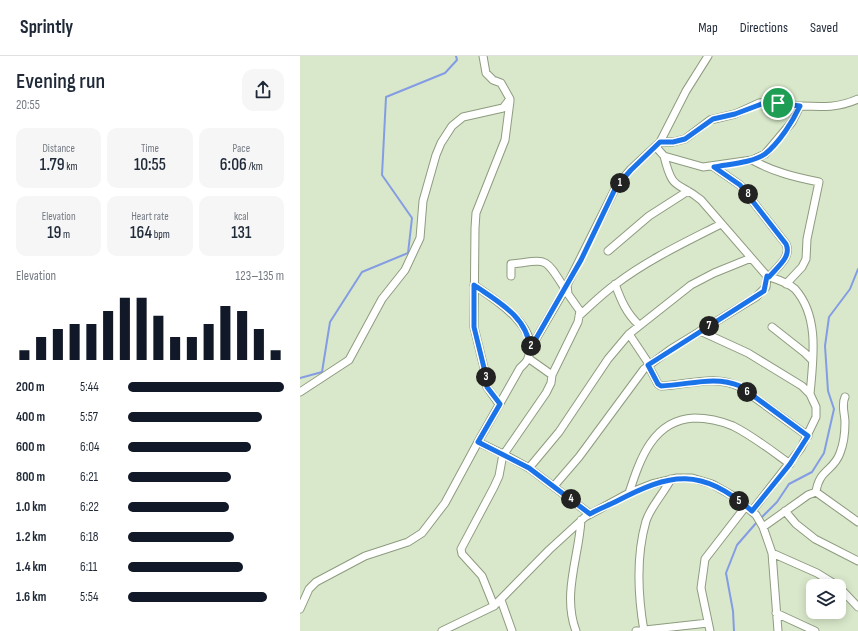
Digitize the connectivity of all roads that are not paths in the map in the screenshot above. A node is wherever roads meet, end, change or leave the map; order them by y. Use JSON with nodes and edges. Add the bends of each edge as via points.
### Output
{"nodes":[{"id":1,"x":483,"y":56,"type":"edge"},
{"id":2,"x":708,"y":56,"type":"edge"},
{"id":3,"x":510,"y":99,"type":"junction"},
{"id":4,"x":858,"y":99,"type":"edge"},
{"id":5,"x":800,"y":106,"type":"junction"},
{"id":6,"x":658,"y":145,"type":"junction"},
{"id":7,"x":664,"y":156,"type":"junction"},
{"id":8,"x":752,"y":160,"type":"junction"},
{"id":9,"x":714,"y":167,"type":"junction"},
{"id":10,"x":688,"y":191,"type":"junction"},
{"id":11,"x":722,"y":224,"type":"junction"},
{"id":12,"x":608,"y":251,"type":"dead end"},
{"id":13,"x":751,"y":258,"type":"junction"},
{"id":14,"x":511,"y":276,"type":"dead end"},
{"id":15,"x":768,"y":276,"type":"junction"},
{"id":16,"x":615,"y":284,"type":"junction"},
{"id":17,"x":786,"y":284,"type":"junction"},
{"id":18,"x":474,"y":285,"type":"junction"},
{"id":19,"x":566,"y":287,"type":"junction"},
{"id":20,"x":579,"y":316,"type":"junction"},
{"id":21,"x":639,"y":325,"type":"junction"},
{"id":22,"x":772,"y":327,"type":"dead end"},
{"id":23,"x":700,"y":331,"type":"junction"},
{"id":24,"x":628,"y":334,"type":"junction"},
{"id":25,"x":530,"y":349,"type":"junction"},
{"id":26,"x":528,"y":358,"type":"junction"},
{"id":27,"x":812,"y":360,"type":"junction"},
{"id":28,"x":649,"y":364,"type":"junction"},
{"id":29,"x":552,"y":375,"type":"junction"},
{"id":30,"x":300,"y":392,"type":"edge"},
{"id":31,"x":810,"y":394,"type":"junction"},
{"id":32,"x":845,"y":397,"type":"dead end"},
{"id":33,"x":500,"y":404,"type":"junction"},
{"id":34,"x":808,"y":436,"type":"junction"},
{"id":35,"x":478,"y":442,"type":"junction"},
{"id":36,"x":503,"y":454,"type":"junction"},
{"id":37,"x":790,"y":464,"type":"junction"},
{"id":38,"x":529,"y":468,"type":"junction"},
{"id":39,"x":671,"y":479,"type":"junction"},
{"id":40,"x":554,"y":486,"type":"junction"},
{"id":41,"x":816,"y":492,"type":"junction"},
{"id":42,"x":629,"y":493,"type":"junction"},
{"id":43,"x":751,"y":511,"type":"junction"},
{"id":44,"x":785,"y":511,"type":"junction"},
{"id":45,"x":590,"y":514,"type":"junction"},
{"id":46,"x":581,"y":520,"type":"junction"},
{"id":47,"x":858,"y":522,"type":"edge"},
{"id":48,"x":763,"y":527,"type":"junction"},
{"id":49,"x":772,"y":553,"type":"junction"},
{"id":50,"x":858,"y":561,"type":"edge"},
{"id":51,"x":827,"y":579,"type":"edge"},
{"id":52,"x":846,"y":593,"type":"edge"},
{"id":53,"x":501,"y":600,"type":"junction"},
{"id":54,"x":494,"y":606,"type":"junction"},
{"id":55,"x":858,"y":607,"type":"edge"},
{"id":56,"x":300,"y":609,"type":"edge"},
{"id":57,"x":776,"y":613,"type":"junction"},
{"id":58,"x":708,"y":623,"type":"junction"},
{"id":59,"x":444,"y":630,"type":"edge"},
{"id":60,"x":512,"y":631,"type":"edge"},
{"id":61,"x":576,"y":631,"type":"edge"},
{"id":62,"x":641,"y":631,"type":"edge"},
{"id":63,"x":710,"y":631,"type":"edge"},
{"id":64,"x":778,"y":631,"type":"edge"},
{"id":65,"x":815,"y":631,"type":"edge"}],
"edges":[{"from":1,"to":3,"type":"street","via":[[486,73],[501,83]]},
{"from":2,"to":6,"type":"street","via":[[686,91]]},
{"from":3,"to":18,"type":"street","via":[[505,140],[476,213]]},
{"from":3,"to":30,"type":"street","via":[[502,108],[463,117],[452,126],[436,155],[423,201],[420,238],[405,270],[382,300],[349,360]]},
{"from":4,"to":5,"type":"street","via":[[838,107]]},
{"from":5,"to":6,"type":"street","via":[[759,103],[735,114],[710,120],[685,139]]},
{"from":5,"to":8,"type":"street","via":[[792,122],[772,147],[765,154]]},
{"from":6,"to":7,"type":"street"},
{"from":6,"to":19,"type":"street","via":[[616,187]]},
{"from":7,"to":9,"type":"street","via":[[703,167]]},
{"from":7,"to":10,"type":"street","via":[[672,181]]},
{"from":8,"to":9,"type":"street"},
{"from":8,"to":17,"type":"street","via":[[787,176],[819,182],[807,238],[806,259]]},
{"from":9,"to":15,"type":"street","via":[[740,185],[786,244],[787,256]]},
{"from":10,"to":11,"type":"street","via":[[701,200]]},
{"from":10,"to":12,"type":"street","via":[[649,216]]},
{"from":11,"to":13,"type":"street"},
{"from":11,"to":16,"type":"street","via":[[658,257]]},
{"from":13,"to":15,"type":"street"},
{"from":13,"to":21,"type":"street","via":[[691,285]]},
{"from":14,"to":19,"type":"street","via":[[511,264],[542,260]]},
{"from":15,"to":17,"type":"street"},
{"from":15,"to":23,"type":"street","via":[[764,291]]},
{"from":16,"to":20,"type":"street"},
{"from":16,"to":21,"type":"street","via":[[630,317]]},
{"from":17,"to":27,"type":"street","via":[[795,289],[801,298],[812,324]]},
{"from":18,"to":25,"type":"street","via":[[515,315]]},
{"from":18,"to":33,"type":"street","via":[[476,334],[487,387]]},
{"from":19,"to":20,"type":"street","via":[[579,309]]},
{"from":19,"to":25,"type":"street"},
{"from":20,"to":29,"type":"street"},
{"from":21,"to":24,"type":"street"},
{"from":22,"to":27,"type":"street"},
{"from":23,"to":28,"type":"street"},
{"from":23,"to":31,"type":"street","via":[[748,353],[802,386]]},
{"from":24,"to":28,"type":"street"},
{"from":24,"to":38,"type":"street","via":[[559,432]]},
{"from":25,"to":26,"type":"street"},
{"from":26,"to":29,"type":"street"},
{"from":26,"to":33,"type":"street"},
{"from":27,"to":31,"type":"street"},
{"from":28,"to":34,"type":"street","via":[[661,386],[705,380],[731,382],[740,386]]},
{"from":28,"to":40,"type":"street","via":[[580,457]]},
{"from":29,"to":36,"type":"street","via":[[546,393]]},
{"from":31,"to":34,"type":"street","via":[[816,407],[816,417]]},
{"from":32,"to":41,"type":"street","via":[[845,430],[841,452],[837,460],[821,475]]},
{"from":33,"to":35,"type":"street"},
{"from":34,"to":37,"type":"street"},
{"from":35,"to":36,"type":"street"},
{"from":35,"to":56,"type":"street","via":[[448,497],[422,533],[408,542],[365,556],[316,582],[309,589]]},
{"from":36,"to":38,"type":"street"},
{"from":36,"to":54,"type":"street","via":[[499,476],[461,549],[462,554],[482,576]]},
{"from":37,"to":42,"type":"street","via":[[733,426],[701,418],[684,419],[666,427],[654,440],[639,462]]},
{"from":37,"to":43,"type":"street"},
{"from":38,"to":40,"type":"street"},
{"from":39,"to":42,"type":"street"},
{"from":39,"to":43,"type":"street","via":[[702,480],[721,488]]},
{"from":39,"to":62,"type":"street","via":[[646,521],[639,585]]},
{"from":40,"to":45,"type":"street"},
{"from":41,"to":44,"type":"street"},
{"from":41,"to":47,"type":"street"},
{"from":42,"to":45,"type":"street"},
{"from":43,"to":48,"type":"street"},
{"from":43,"to":58,"type":"street","via":[[705,559],[701,588]]},
{"from":44,"to":48,"type":"street"},
{"from":44,"to":50,"type":"street","via":[[799,527],[815,539]]},
{"from":45,"to":46,"type":"street"},
{"from":46,"to":53,"type":"street","via":[[522,576]]},
{"from":46,"to":61,"type":"street","via":[[570,600],[572,621]]},
{"from":48,"to":49,"type":"street"},
{"from":49,"to":51,"type":"street"},
{"from":49,"to":57,"type":"street"},
{"from":52,"to":55,"type":"street"},
{"from":53,"to":54,"type":"street"},
{"from":53,"to":60,"type":"street"},
{"from":54,"to":59,"type":"street"},
{"from":57,"to":64,"type":"street"},
{"from":57,"to":65,"type":"street"},
{"from":58,"to":62,"type":"street"},
{"from":58,"to":63,"type":"street"}]}
